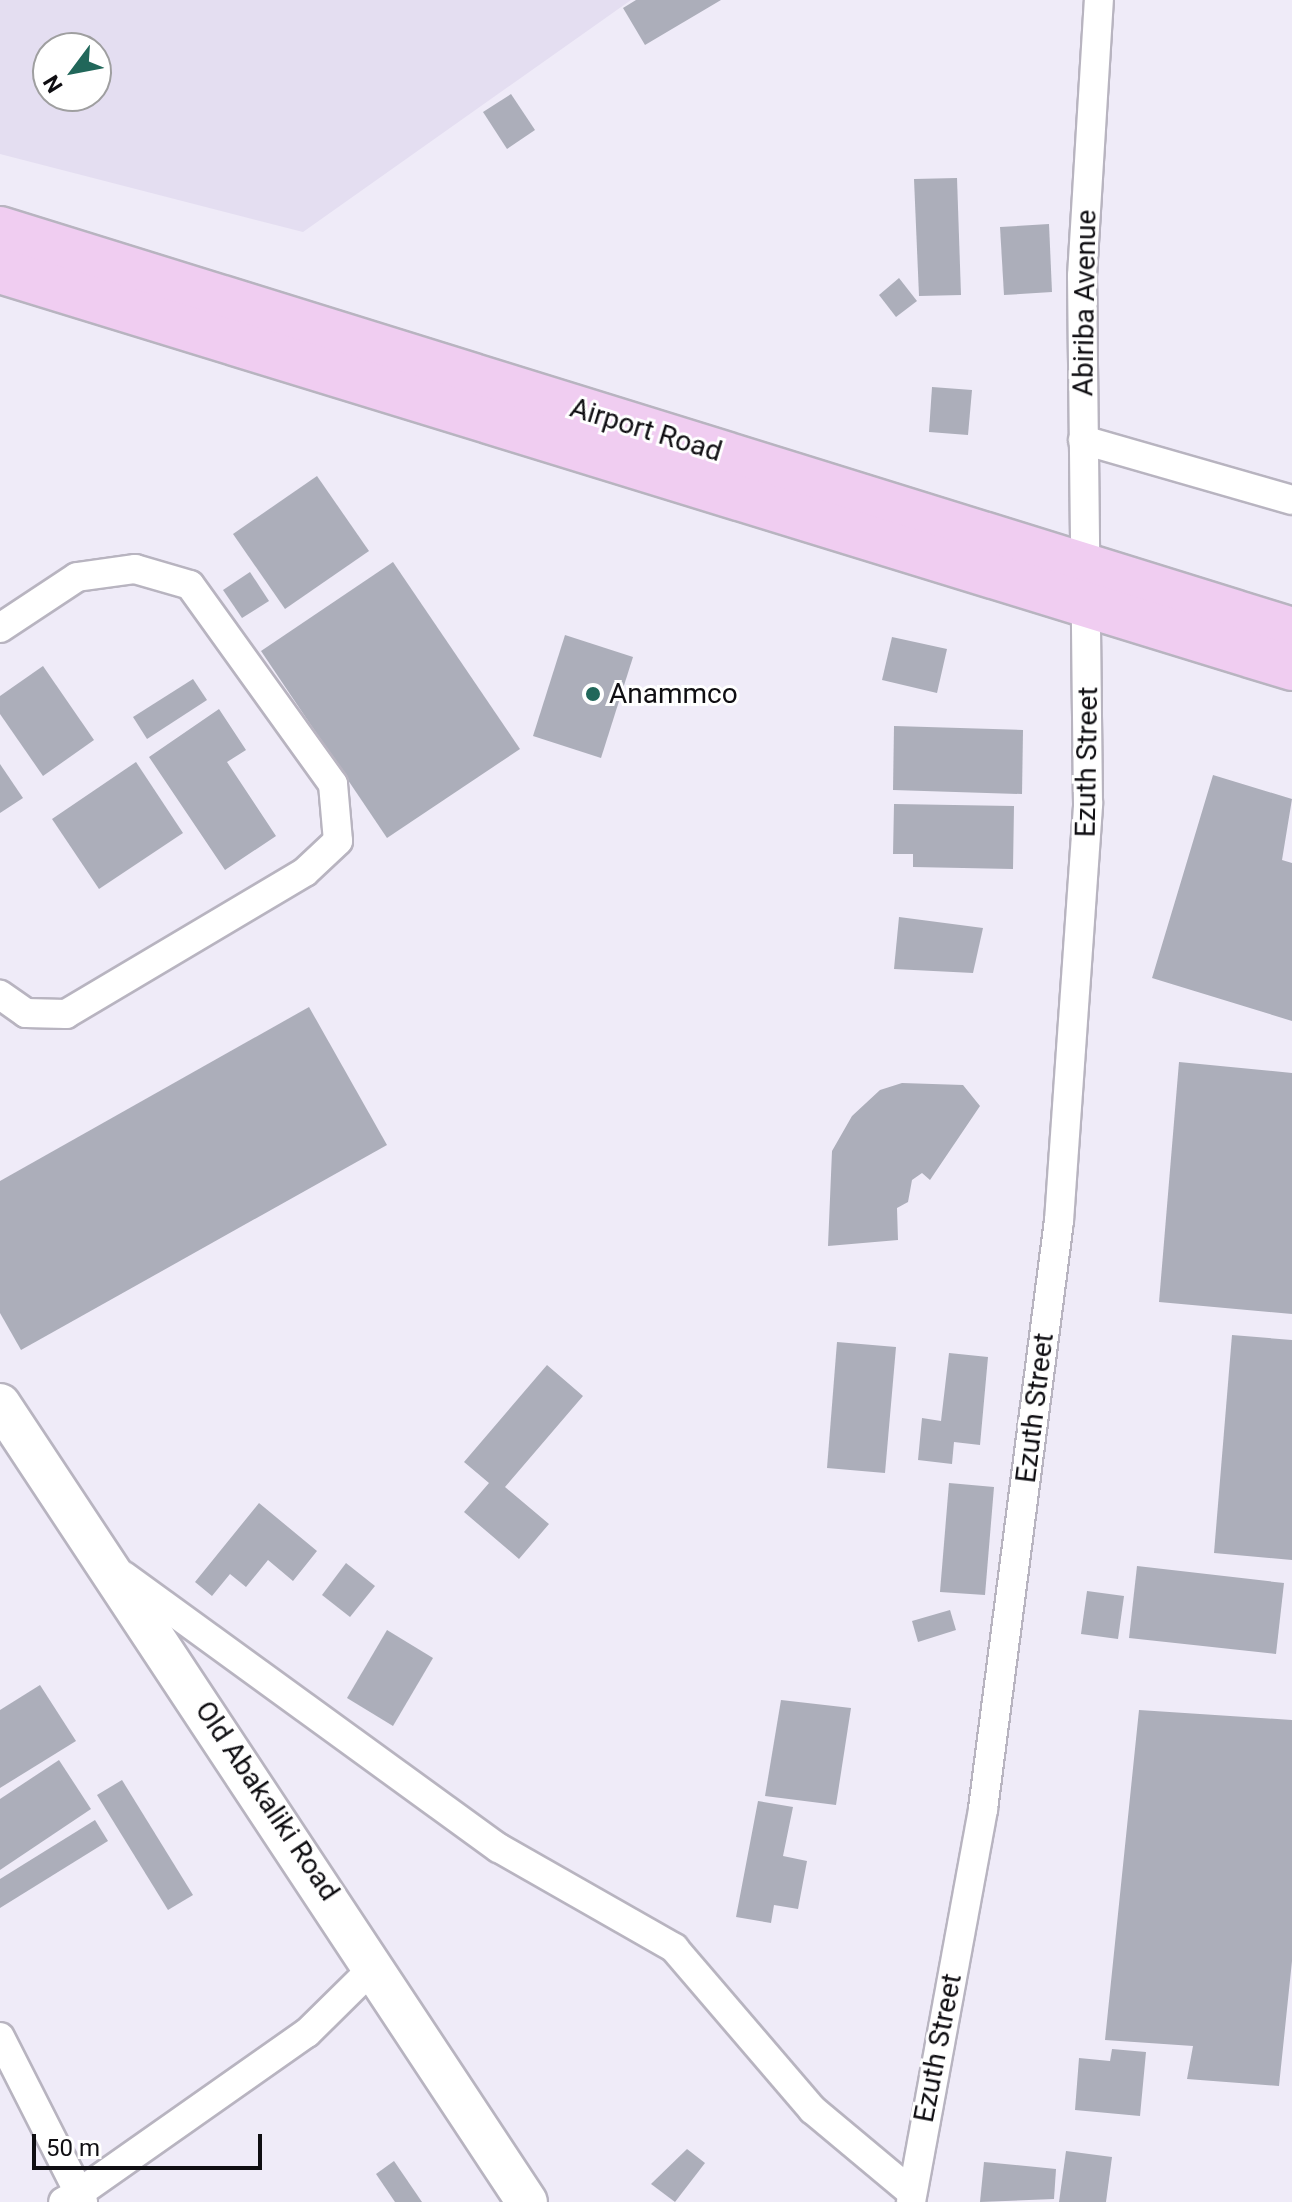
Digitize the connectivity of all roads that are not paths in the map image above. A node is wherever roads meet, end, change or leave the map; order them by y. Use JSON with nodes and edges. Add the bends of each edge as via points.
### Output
{"nodes":[{"id":1,"x":1099,"y":0,"type":"edge"},
{"id":2,"x":0,"y":229,"type":"edge"},
{"id":3,"x":0,"y":271,"type":"edge"},
{"id":4,"x":1083,"y":440,"type":"junction"},
{"id":5,"x":1292,"y":500,"type":"edge"},
{"id":6,"x":1088,"y":586,"type":"junction"},
{"id":7,"x":0,"y":628,"type":"edge"},
{"id":8,"x":1292,"y":630,"type":"edge"},
{"id":9,"x":1292,"y":668,"type":"edge"},
{"id":10,"x":0,"y":995,"type":"edge"},
{"id":11,"x":0,"y":1404,"type":"edge"},
{"id":12,"x":109,"y":1565,"type":"junction"},
{"id":13,"x":376,"y":1965,"type":"junction"},
{"id":14,"x":0,"y":2037,"type":"edge"},
{"id":15,"x":911,"y":2197,"type":"edge"},
{"id":16,"x":75,"y":2199,"type":"edge"},
{"id":17,"x":527,"y":2202,"type":"edge"}],
"edges":[{"from":1,"to":4,"type":"street","name":"Abiriba Avenue","via":[[1082,276]]},
{"from":2,"to":6,"type":"main road","name":"Airport Road"},
{"from":3,"to":6,"type":"main road","name":"Airport Road"},
{"from":4,"to":5,"type":"street"},
{"from":4,"to":6,"type":"street","name":"Abiriba Avenue"},
{"from":6,"to":8,"type":"main road","name":"Airport Road"},
{"from":6,"to":9,"type":"main road","name":"Airport Road"},
{"from":6,"to":15,"type":"street","name":"Ezuth Street","via":[[1088,804],[1059,1221],[983,1809]]},
{"from":7,"to":10,"type":"street","via":[[77,577],[135,569],[190,585],[333,784],[338,841],[305,872],[66,1014],[26,1013]]},
{"from":11,"to":12,"type":"main road","name":"Old Abakaliki Road"},
{"from":12,"to":13,"type":"main road","name":"Old Abakaliki Road"},
{"from":12,"to":15,"type":"street","via":[[499,1848],[674,1948],[813,2110]]},
{"from":13,"to":16,"type":"street","via":[[261,2070]]},
{"from":13,"to":17,"type":"main road","name":"Old Abakaliki Road"},
{"from":14,"to":16,"type":"street"}]}
